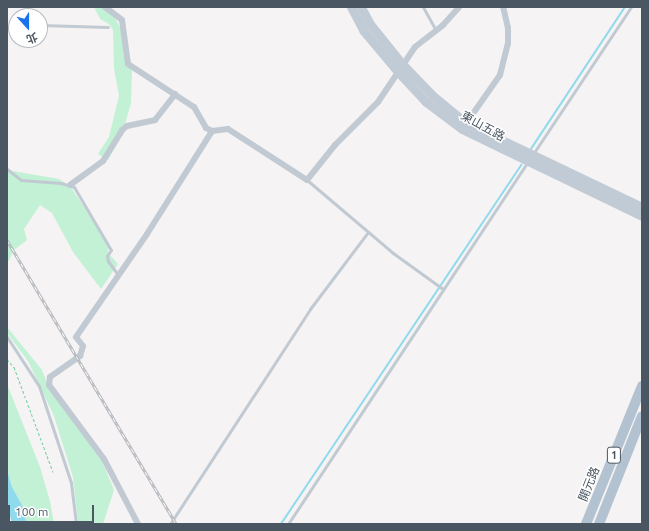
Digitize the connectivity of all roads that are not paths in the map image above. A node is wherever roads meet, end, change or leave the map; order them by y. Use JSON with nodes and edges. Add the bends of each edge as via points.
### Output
{"nodes":[{"id":1,"x":105,"y":7,"type":"edge"},
{"id":2,"x":351,"y":7,"type":"edge"},
{"id":3,"x":361,"y":7,"type":"edge"},
{"id":4,"x":424,"y":7,"type":"edge"},
{"id":5,"x":459,"y":7,"type":"edge"},
{"id":6,"x":503,"y":7,"type":"edge"},
{"id":7,"x":631,"y":7,"type":"edge"},
{"id":8,"x":48,"y":26,"type":"edge"},
{"id":9,"x":108,"y":27,"type":"dead end"},
{"id":10,"x":436,"y":30,"type":"junction"},
{"id":11,"x":401,"y":69,"type":"junction"},
{"id":12,"x":175,"y":94,"type":"junction"},
{"id":13,"x":464,"y":126,"type":"junction"},
{"id":14,"x":212,"y":131,"type":"junction"},
{"id":15,"x":529,"y":159,"type":"junction"},
{"id":16,"x":7,"y":169,"type":"edge"},
{"id":17,"x":307,"y":180,"type":"junction"},
{"id":18,"x":70,"y":185,"type":"junction"},
{"id":19,"x":642,"y":207,"type":"edge"},
{"id":20,"x":642,"y":216,"type":"edge"},
{"id":21,"x":368,"y":232,"type":"junction"},
{"id":22,"x":119,"y":276,"type":"junction"},
{"id":23,"x":443,"y":289,"type":"junction"},
{"id":24,"x":7,"y":337,"type":"edge"},
{"id":25,"x":642,"y":386,"type":"edge"},
{"id":26,"x":630,"y":416,"type":"junction"},
{"id":27,"x":641,"y":419,"type":"edge"},
{"id":28,"x":76,"y":524,"type":"edge"},
{"id":29,"x":138,"y":524,"type":"edge"},
{"id":30,"x":170,"y":524,"type":"edge"},
{"id":31,"x":288,"y":524,"type":"edge"},
{"id":32,"x":586,"y":524,"type":"edge"},
{"id":33,"x":599,"y":524,"type":"edge"}],
"edges":[{"from":1,"to":12,"type":"street","via":[[122,20],[128,64]]},
{"from":2,"to":11,"type":"street","name":"東山五路","via":[[363,30]]},
{"from":3,"to":11,"type":"street","name":"東山五路"},
{"from":4,"to":10,"type":"lane"},
{"from":5,"to":10,"type":"street"},
{"from":6,"to":13,"type":"street","via":[[508,36],[500,75]]},
{"from":7,"to":15,"type":"lane"},
{"from":8,"to":9,"type":"lane"},
{"from":10,"to":11,"type":"street","via":[[415,47]]},
{"from":11,"to":13,"type":"street","name":"東山五路","via":[[426,102]]},
{"from":11,"to":17,"type":"street","via":[[378,102],[335,146]]},
{"from":12,"to":14,"type":"street","via":[[194,106],[206,128]]},
{"from":12,"to":18,"type":"street","via":[[155,120],[127,126],[122,130],[103,161]]},
{"from":13,"to":15,"type":"street","name":"東山五路"},
{"from":14,"to":17,"type":"street","via":[[228,129]]},
{"from":14,"to":22,"type":"street"},
{"from":15,"to":19,"type":"street","name":"東山五路"},
{"from":15,"to":20,"type":"street","name":"東山五路"},
{"from":15,"to":23,"type":"lane"},
{"from":16,"to":18,"type":"lane","via":[[21,180]]},
{"from":17,"to":21,"type":"lane"},
{"from":18,"to":22,"type":"lane","via":[[111,250],[107,256],[108,261]]},
{"from":21,"to":23,"type":"lane"},
{"from":21,"to":30,"type":"lane","via":[[310,309]]},
{"from":22,"to":29,"type":"street","via":[[76,338],[83,346],[80,356],[48,381],[104,459]]},
{"from":23,"to":31,"type":"lane"},
{"from":24,"to":28,"type":"lane","via":[[39,386],[72,483]]},
{"from":25,"to":26,"type":"main road","name":"開元路","number":"1"},
{"from":26,"to":27,"type":"lane"},
{"from":26,"to":32,"type":"main road","name":"開元路","number":"1"},
{"from":27,"to":33,"type":"main road","name":"開元路","number":"1"}]}
